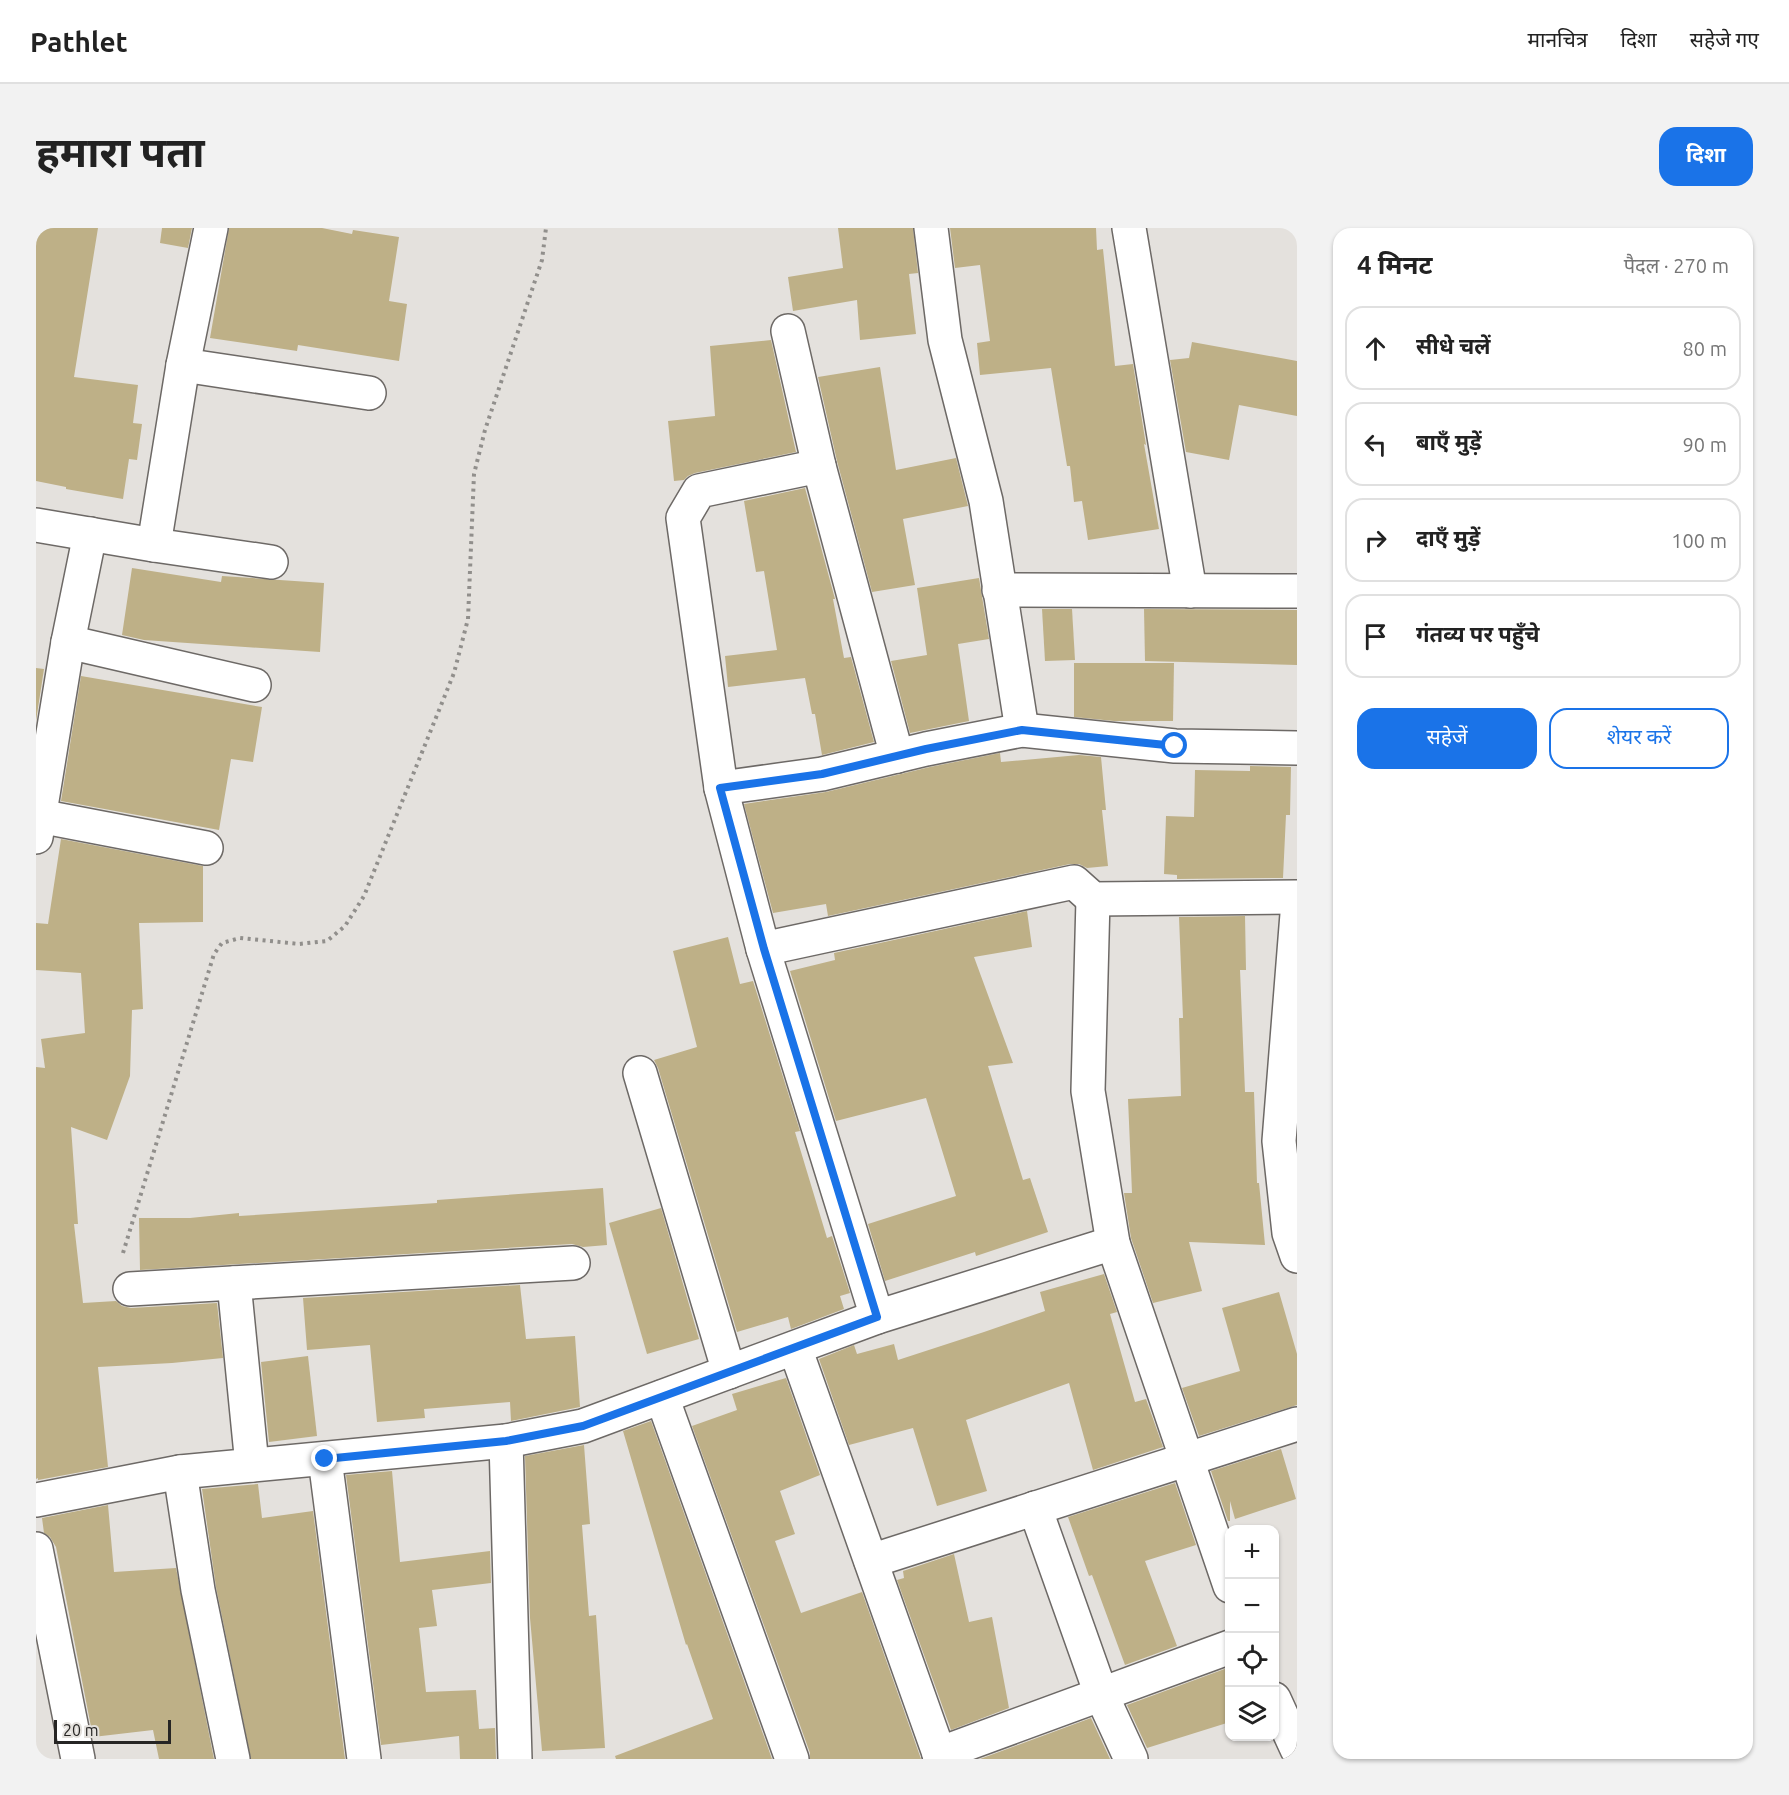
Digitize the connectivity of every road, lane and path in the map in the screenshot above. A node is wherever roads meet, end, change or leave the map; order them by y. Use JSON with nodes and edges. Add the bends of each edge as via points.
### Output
{"nodes":[{"id":1,"x":211,"y":228,"type":"edge"},
{"id":2,"x":546,"y":228,"type":"edge"},
{"id":3,"x":931,"y":228,"type":"edge"},
{"id":4,"x":1129,"y":228,"type":"edge"},
{"id":5,"x":788,"y":331,"type":"dead end"},
{"id":6,"x":183,"y":365,"type":"junction"},
{"id":7,"x":369,"y":393,"type":"dead end"},
{"id":8,"x":819,"y":466,"type":"junction"},
{"id":9,"x":36,"y":525,"type":"edge"},
{"id":10,"x":90,"y":534,"type":"junction"},
{"id":11,"x":154,"y":545,"type":"junction"},
{"id":12,"x":271,"y":562,"type":"dead end"},
{"id":13,"x":999,"y":590,"type":"junction"},
{"id":14,"x":1190,"y":591,"type":"junction"},
{"id":15,"x":1297,"y":591,"type":"edge"},
{"id":16,"x":68,"y":642,"type":"junction"},
{"id":17,"x":254,"y":685,"type":"dead end"},
{"id":18,"x":1022,"y":730,"type":"junction"},
{"id":19,"x":1297,"y":748,"type":"edge"},
{"id":20,"x":897,"y":756,"type":"junction"},
{"id":21,"x":720,"y":788,"type":"junction"},
{"id":22,"x":38,"y":827,"type":"edge"},
{"id":23,"x":206,"y":848,"type":"dead end"},
{"id":24,"x":1297,"y":897,"type":"edge"},
{"id":25,"x":1093,"y":899,"type":"junction"},
{"id":26,"x":1297,"y":914,"type":"edge"},
{"id":27,"x":764,"y":949,"type":"junction"},
{"id":28,"x":640,"y":1073,"type":"dead end"},
{"id":29,"x":1113,"y":1243,"type":"junction"},
{"id":30,"x":1297,"y":1256,"type":"edge"},
{"id":31,"x":573,"y":1263,"type":"dead end"},
{"id":32,"x":234,"y":1283,"type":"junction"},
{"id":33,"x":130,"y":1289,"type":"joint"},
{"id":34,"x":877,"y":1317,"type":"junction"},
{"id":35,"x":795,"y":1348,"type":"junction"},
{"id":36,"x":729,"y":1372,"type":"junction"},
{"id":37,"x":662,"y":1397,"type":"junction"},
{"id":38,"x":1297,"y":1424,"type":"edge"},
{"id":39,"x":506,"y":1441,"type":"junction"},
{"id":40,"x":325,"y":1459,"type":"junction"},
{"id":41,"x":1186,"y":1459,"type":"junction"},
{"id":42,"x":252,"y":1466,"type":"junction"},
{"id":43,"x":180,"y":1472,"type":"junction"},
{"id":44,"x":36,"y":1500,"type":"edge"},
{"id":45,"x":1035,"y":1508,"type":"junction"},
{"id":46,"x":36,"y":1549,"type":"edge"},
{"id":47,"x":871,"y":1561,"type":"junction"},
{"id":48,"x":1228,"y":1579,"type":"edge"},
{"id":49,"x":1225,"y":1649,"type":"edge"},
{"id":50,"x":1101,"y":1694,"type":"junction"},
{"id":51,"x":1279,"y":1708,"type":"edge"},
{"id":52,"x":1297,"y":1749,"type":"edge"},
{"id":53,"x":940,"y":1757,"type":"edge"},
{"id":54,"x":78,"y":1759,"type":"edge"},
{"id":55,"x":233,"y":1759,"type":"edge"},
{"id":56,"x":364,"y":1759,"type":"edge"},
{"id":57,"x":515,"y":1759,"type":"edge"},
{"id":58,"x":792,"y":1759,"type":"edge"},
{"id":59,"x":1131,"y":1759,"type":"edge"}],
"edges":[{"from":1,"to":6,"type":"street"},
{"from":2,"to":33,"type":"path","via":[[542,260],[474,474],[468,619],[454,674],[364,896],[345,926],[327,941],[299,944],[240,938],[222,943],[214,954],[123,1248],[123,1279]]},
{"from":3,"to":13,"type":"street","via":[[945,340],[986,501]]},
{"from":4,"to":14,"type":"street"},
{"from":5,"to":8,"type":"street"},
{"from":6,"to":7,"type":"street"},
{"from":6,"to":11,"type":"street"},
{"from":8,"to":20,"type":"street"},
{"from":8,"to":21,"type":"street","via":[[699,491],[683,518]]},
{"from":9,"to":10,"type":"street"},
{"from":10,"to":11,"type":"street"},
{"from":10,"to":16,"type":"street"},
{"from":11,"to":12,"type":"street"},
{"from":13,"to":14,"type":"street"},
{"from":13,"to":18,"type":"street"},
{"from":14,"to":15,"type":"street"},
{"from":16,"to":17,"type":"street"},
{"from":16,"to":22,"type":"street"},
{"from":18,"to":19,"type":"street","via":[[1175,746]]},
{"from":18,"to":20,"type":"street"},
{"from":20,"to":21,"type":"street","via":[[822,774]]},
{"from":21,"to":27,"type":"street"},
{"from":22,"to":23,"type":"street"},
{"from":24,"to":25,"type":"street"},
{"from":25,"to":27,"type":"street","via":[[1074,882]]},
{"from":25,"to":29,"type":"street","via":[[1088,1091]]},
{"from":26,"to":30,"type":"street","via":[[1279,1141],[1289,1233]]},
{"from":27,"to":34,"type":"street"},
{"from":28,"to":36,"type":"street"},
{"from":29,"to":34,"type":"street"},
{"from":29,"to":41,"type":"street"},
{"from":31,"to":32,"type":"street"},
{"from":32,"to":33,"type":"street"},
{"from":32,"to":42,"type":"street"},
{"from":34,"to":35,"type":"street"},
{"from":35,"to":36,"type":"street"},
{"from":35,"to":47,"type":"street"},
{"from":36,"to":37,"type":"street"},
{"from":37,"to":39,"type":"street","via":[[583,1426]]},
{"from":37,"to":58,"type":"street"},
{"from":38,"to":41,"type":"street"},
{"from":39,"to":40,"type":"street"},
{"from":39,"to":57,"type":"street"},
{"from":40,"to":42,"type":"street"},
{"from":40,"to":56,"type":"street"},
{"from":41,"to":45,"type":"street"},
{"from":41,"to":48,"type":"street"},
{"from":42,"to":43,"type":"street"},
{"from":43,"to":44,"type":"street"},
{"from":43,"to":55,"type":"street","via":[[198,1590]]},
{"from":45,"to":47,"type":"street"},
{"from":45,"to":50,"type":"street"},
{"from":46,"to":54,"type":"street"},
{"from":47,"to":53,"type":"street"},
{"from":49,"to":50,"type":"street"},
{"from":50,"to":53,"type":"street"},
{"from":50,"to":59,"type":"street"},
{"from":51,"to":52,"type":"street"}]}
